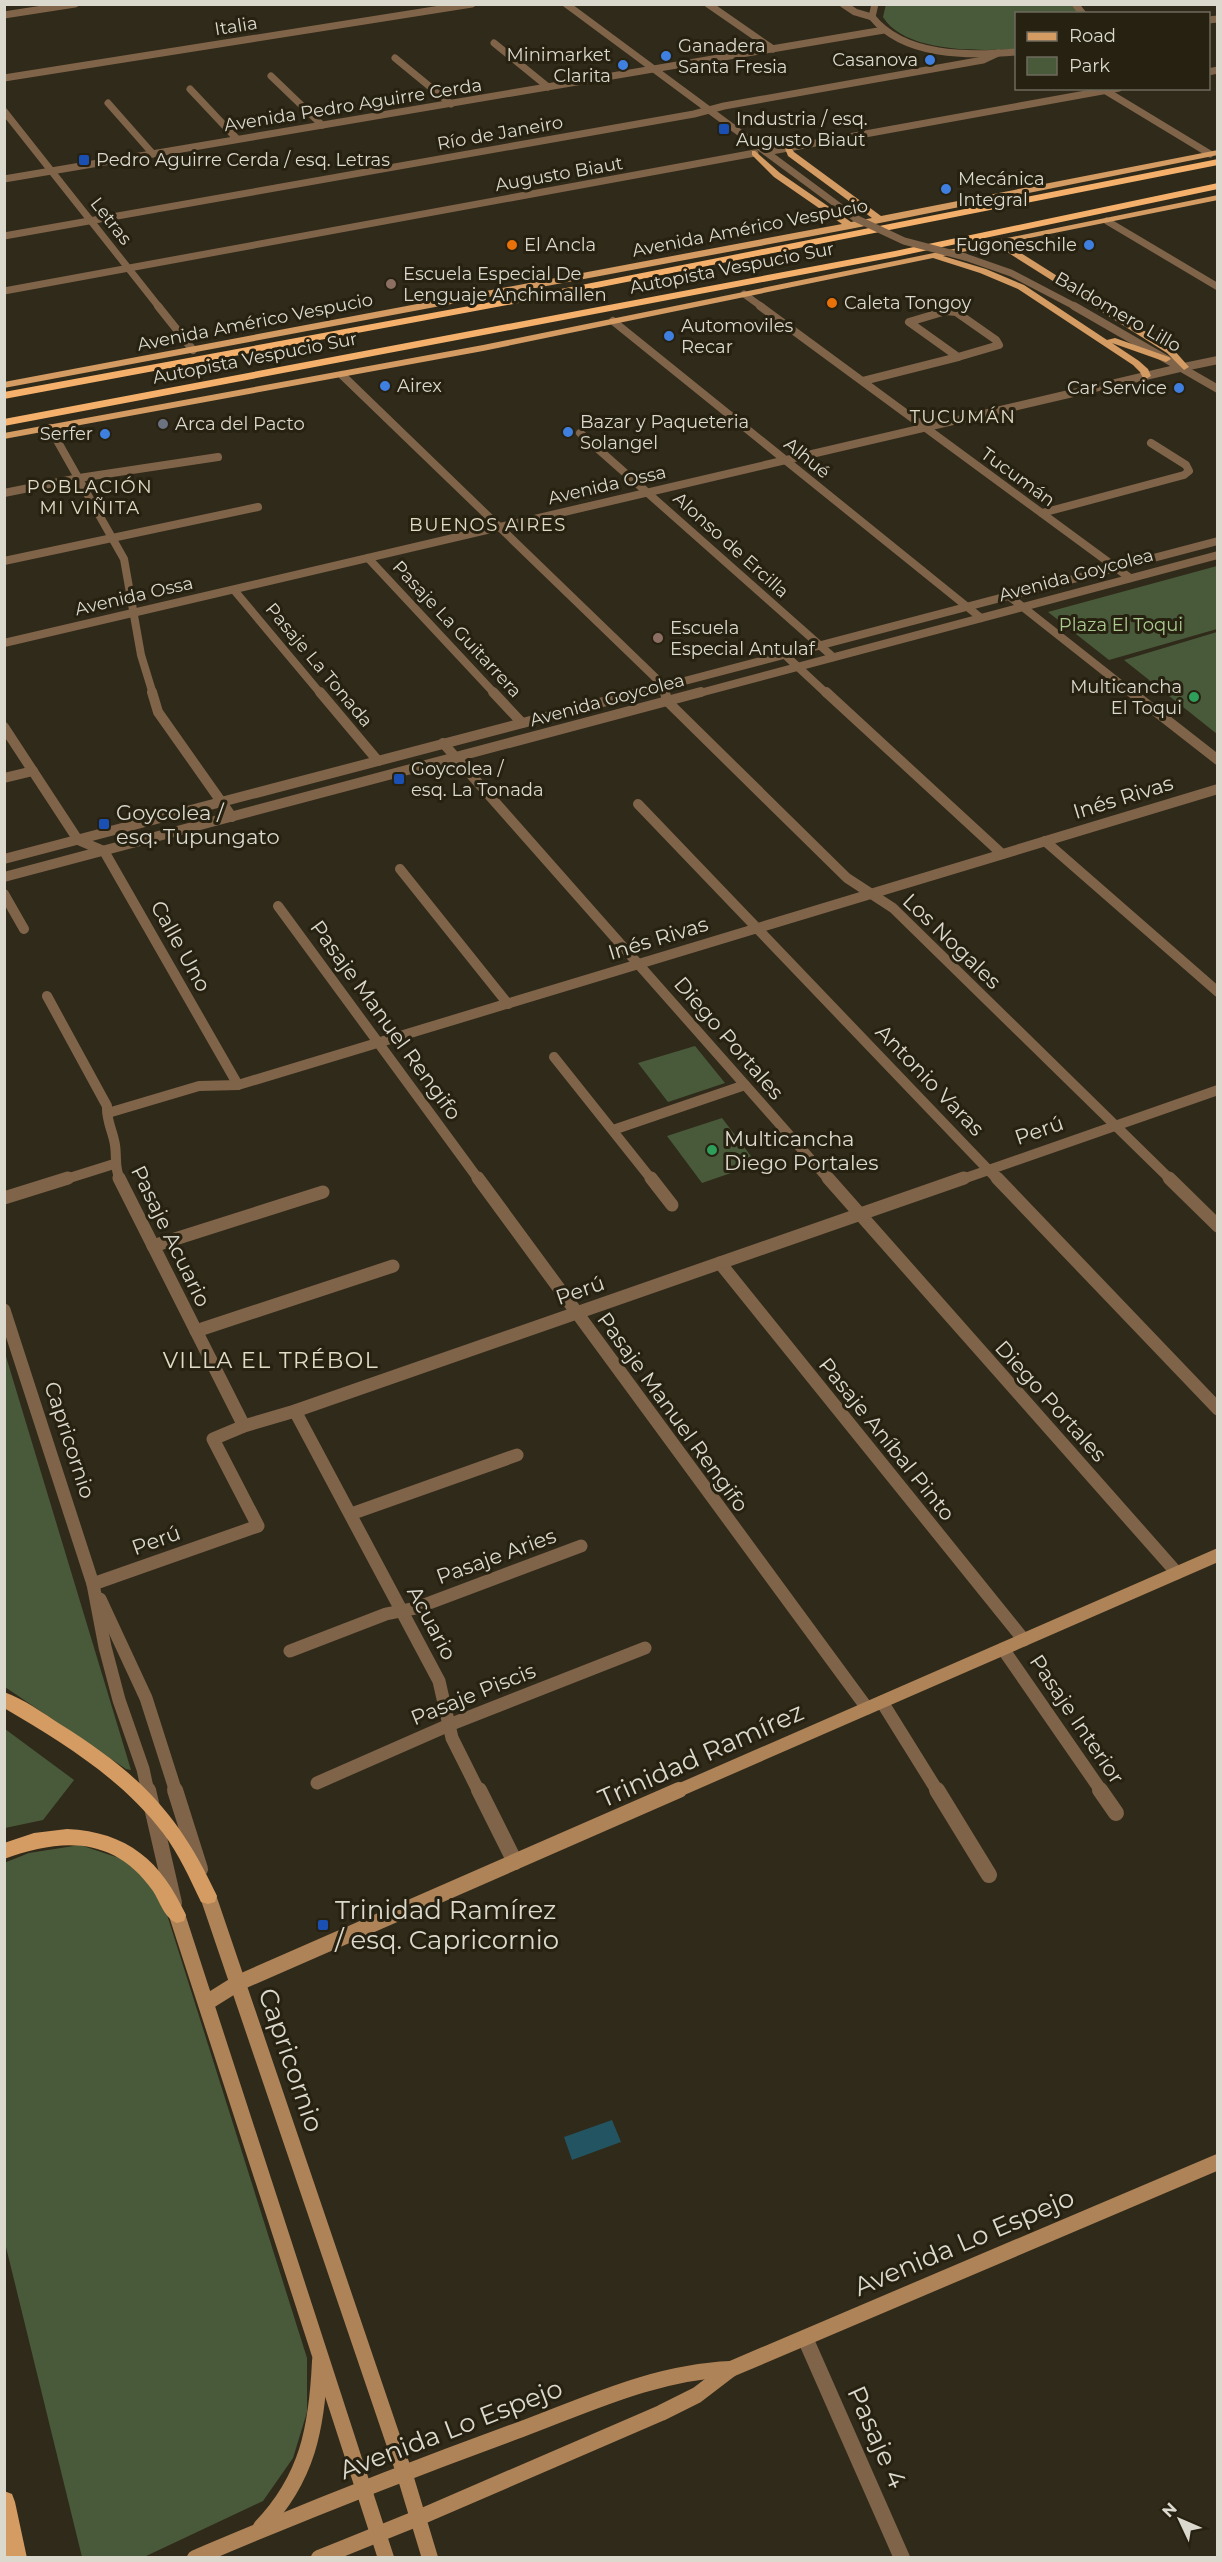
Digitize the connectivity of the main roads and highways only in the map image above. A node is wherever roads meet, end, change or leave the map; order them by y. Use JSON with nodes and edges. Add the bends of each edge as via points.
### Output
{"nodes":[{"id":1,"x":787,"y":148,"type":"road end"},
{"id":2,"x":755,"y":153,"type":"road end"},
{"id":3,"x":1215,"y":156,"type":"edge"},
{"id":4,"x":1218,"y":186,"type":"edge"},
{"id":5,"x":1218,"y":197,"type":"edge"},
{"id":6,"x":880,"y":220,"type":"junction"},
{"id":7,"x":853,"y":222,"type":"junction"},
{"id":8,"x":998,"y":243,"type":"junction"},
{"id":9,"x":933,"y":256,"type":"junction"},
{"id":10,"x":556,"y":293,"type":"junction"},
{"id":11,"x":307,"y":329,"type":"junction"},
{"id":12,"x":1088,"y":329,"type":"junction"},
{"id":13,"x":393,"y":350,"type":"junction"},
{"id":14,"x":1166,"y":359,"type":"road end"},
{"id":15,"x":1184,"y":367,"type":"road end"},
{"id":16,"x":1146,"y":376,"type":"road end"},
{"id":17,"x":4,"y":385,"type":"edge"},
{"id":18,"x":4,"y":396,"type":"edge"},
{"id":19,"x":4,"y":423,"type":"edge"},
{"id":20,"x":65,"y":425,"type":"junction"},
{"id":21,"x":4,"y":436,"type":"edge"},
{"id":22,"x":1218,"y":1555,"type":"edge"},
{"id":23,"x":4,"y":1699,"type":"edge"},
{"id":24,"x":4,"y":1851,"type":"edge"},
{"id":25,"x":208,"y":1896,"type":"joint"},
{"id":26,"x":177,"y":1915,"type":"joint"},
{"id":27,"x":238,"y":1983,"type":"junction"},
{"id":28,"x":206,"y":2003,"type":"junction"},
{"id":29,"x":1218,"y":2162,"type":"edge"},
{"id":30,"x":320,"y":2351,"type":"junction"},
{"id":31,"x":731,"y":2369,"type":"junction"},
{"id":32,"x":404,"y":2472,"type":"junction"},
{"id":33,"x":365,"y":2489,"type":"junction"},
{"id":34,"x":4,"y":2502,"type":"edge"},
{"id":35,"x":418,"y":2518,"type":"junction"},
{"id":36,"x":256,"y":2531,"type":"junction"},
{"id":37,"x":378,"y":2534,"type":"junction"},
{"id":38,"x":16,"y":2558,"type":"edge"},
{"id":39,"x":195,"y":2558,"type":"edge"},
{"id":40,"x":318,"y":2558,"type":"edge"},
{"id":41,"x":386,"y":2558,"type":"edge"},
{"id":42,"x":430,"y":2558,"type":"edge"}],
"edges":[{"from":1,"to":6,"type":"main road"},
{"from":2,"to":7,"type":"main road","via":[[777,175]]},
{"from":3,"to":6,"type":"main road","name":"Avenida Américo Vespucio"},
{"from":3,"to":10,"type":"highway","name":"Autopista Vespucio Sur"},
{"from":4,"to":13,"type":"highway","name":"Autopista Vespucio Sur","via":[[918,250]]},
{"from":5,"to":8,"type":"main road"},
{"from":6,"to":7,"type":"main road","name":"Avenida Américo Vespucio"},
{"from":7,"to":11,"type":"main road","name":"Avenida Américo Vespucio"},
{"from":8,"to":9,"type":"main road"},
{"from":8,"to":15,"type":"main road","via":[[1170,351]]},
{"from":9,"to":12,"type":"main road","via":[[1009,281]]},
{"from":9,"to":20,"type":"main road","via":[[342,375]]},
{"from":10,"to":11,"type":"highway"},
{"from":10,"to":18,"type":"highway","name":"Autopista Vespucio Sur"},
{"from":11,"to":17,"type":"main road","name":"Avenida Américo Vespucio"},
{"from":12,"to":14,"type":"main road"},
{"from":12,"to":16,"type":"main road","via":[[1136,363]]},
{"from":13,"to":19,"type":"highway","name":"Autopista Vespucio Sur"},
{"from":13,"to":20,"type":"highway"},
{"from":20,"to":21,"type":"main road"},
{"from":22,"to":27,"type":"main road","name":"Trinidad Ramírez"},
{"from":23,"to":25,"type":"main road","via":[[85,1750],[153,1809],[184,1850]]},
{"from":24,"to":26,"type":"main road","via":[[56,1838],[112,1845],[144,1867]]},
{"from":25,"to":27,"type":"main road","name":"Capricornio"},
{"from":26,"to":28,"type":"main road","name":"Capricornio"},
{"from":27,"to":28,"type":"main road","name":"Trinidad Ramírez"},
{"from":27,"to":32,"type":"main road","name":"Capricornio"},
{"from":28,"to":30,"type":"main road","name":"Capricornio"},
{"from":29,"to":31,"type":"main road","name":"Avenida Lo Espejo"},
{"from":30,"to":33,"type":"main road","name":"Capricornio"},
{"from":30,"to":36,"type":"main road","via":[[316,2422],[308,2448],[285,2497]]},
{"from":31,"to":32,"type":"main road","name":"Avenida Lo Espejo","via":[[692,2370],[650,2381]]},
{"from":31,"to":35,"type":"main road","name":"Avenida Lo Espejo","via":[[680,2405]]},
{"from":32,"to":33,"type":"main road","name":"Avenida Lo Espejo"},
{"from":32,"to":35,"type":"main road","name":"Capricornio"},
{"from":33,"to":36,"type":"main road","name":"Avenida Lo Espejo"},
{"from":33,"to":37,"type":"main road","name":"Capricornio"},
{"from":34,"to":38,"type":"main road"},
{"from":35,"to":37,"type":"main road","name":"Avenida Lo Espejo"},
{"from":35,"to":42,"type":"main road","name":"Capricornio"},
{"from":36,"to":39,"type":"main road","name":"Avenida Lo Espejo"},
{"from":37,"to":40,"type":"main road","name":"Avenida Lo Espejo"},
{"from":37,"to":41,"type":"main road","name":"Capricornio"}]}
